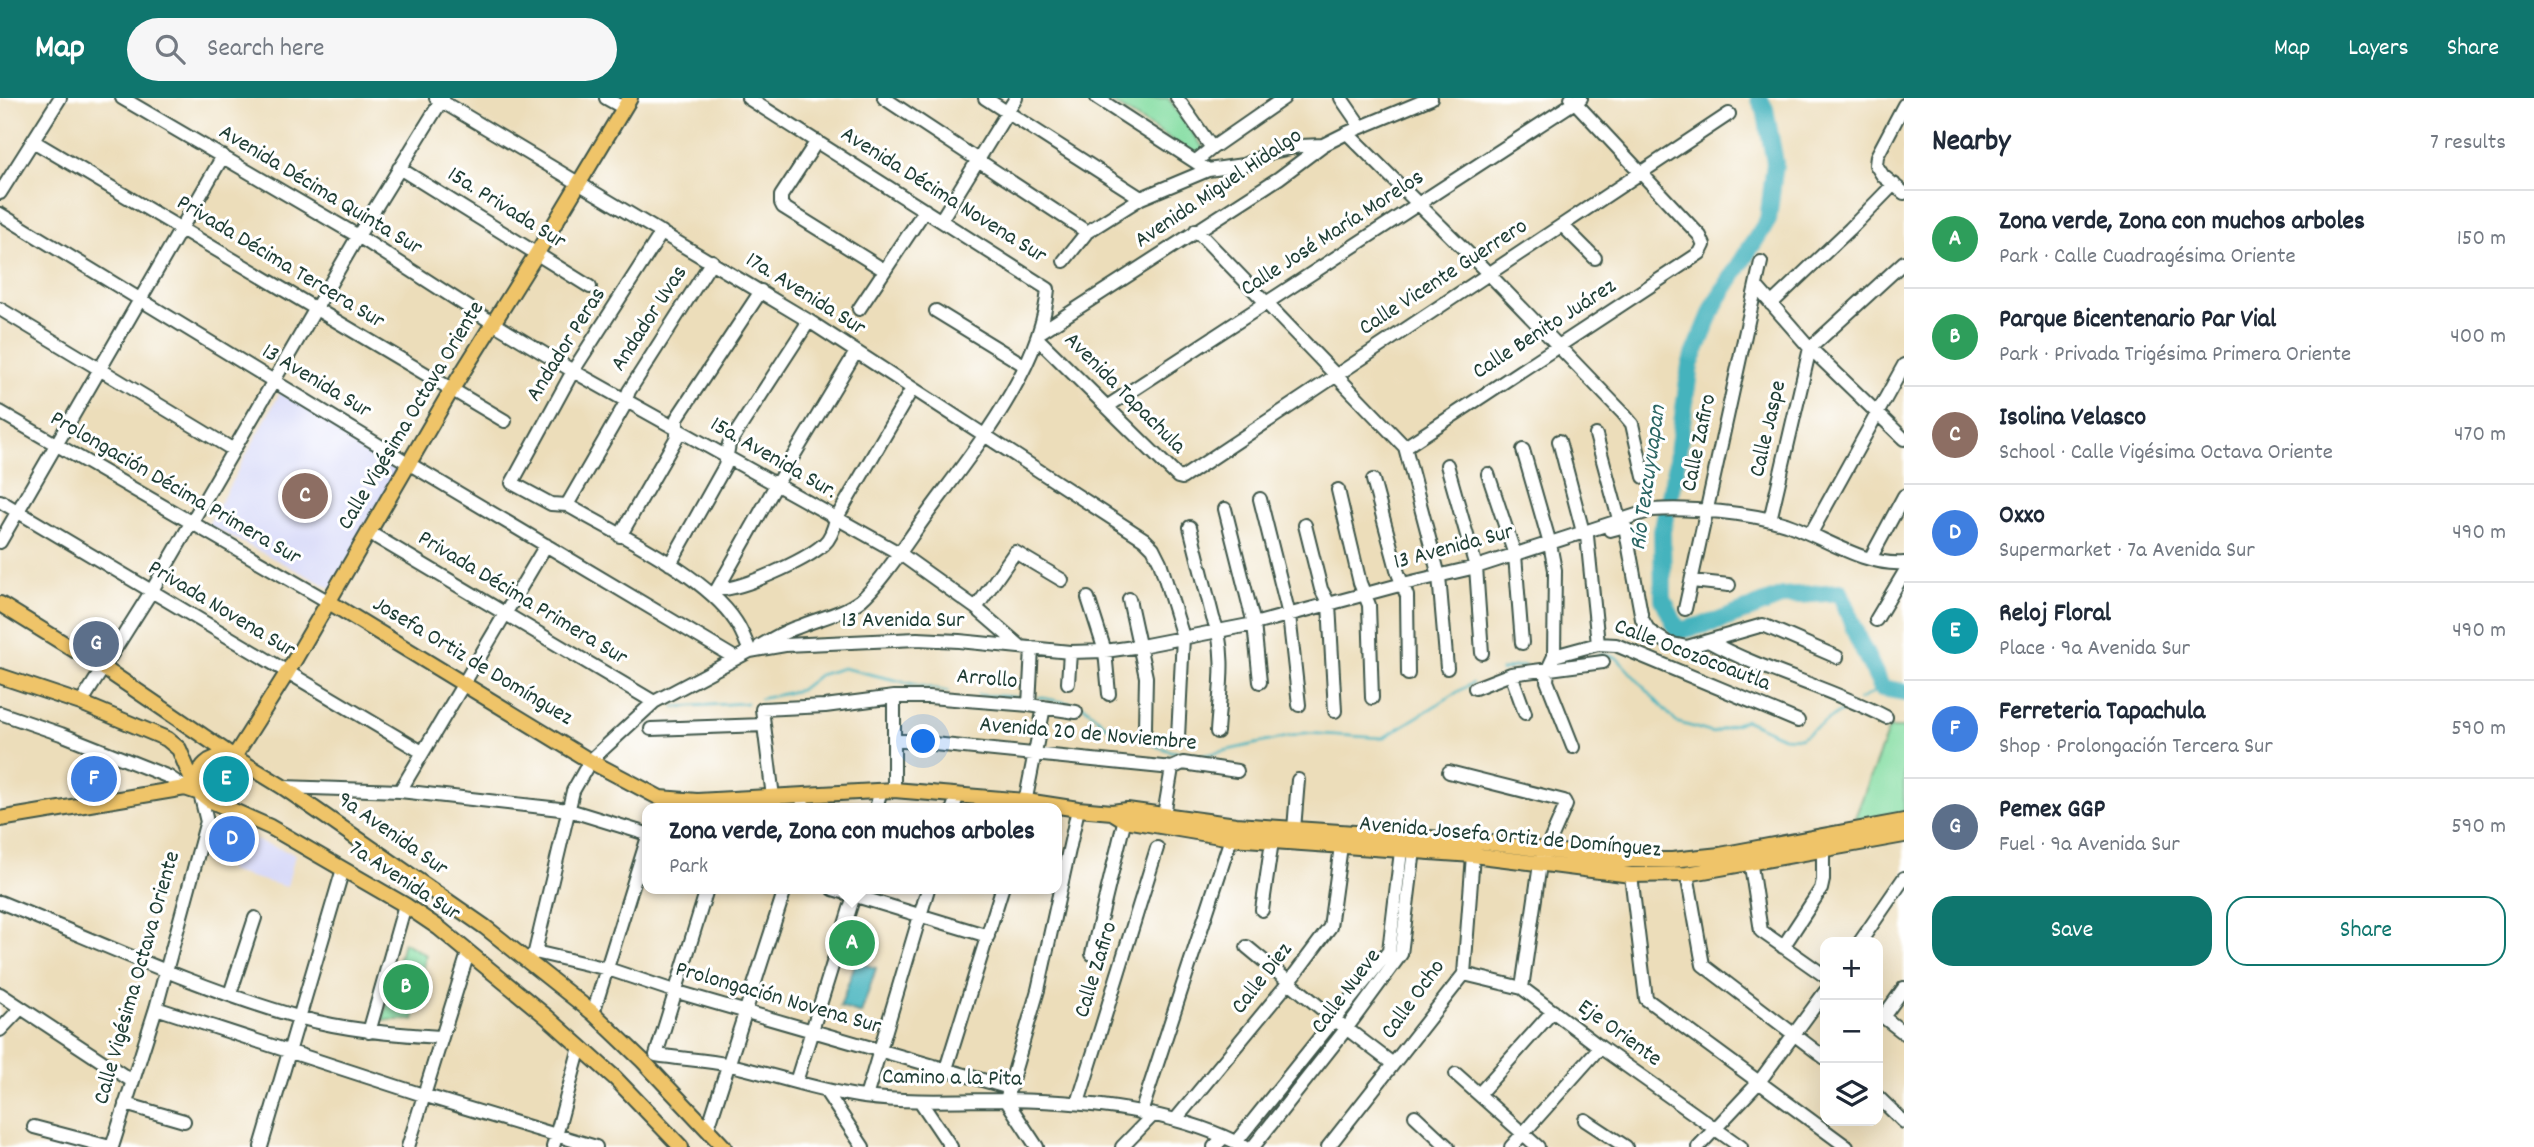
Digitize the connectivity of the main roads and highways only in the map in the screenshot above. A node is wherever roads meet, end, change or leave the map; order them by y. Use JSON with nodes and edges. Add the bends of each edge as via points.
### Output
{"nodes":[{"id":1,"x":627,"y":103,"type":"edge"},
{"id":2,"x":329,"y":601,"type":"junction"},
{"id":3,"x":0,"y":604,"type":"edge"},
{"id":4,"x":0,"y":676,"type":"edge"},
{"id":5,"x":234,"y":757,"type":"junction"},
{"id":6,"x":590,"y":761,"type":"joint"},
{"id":7,"x":192,"y":791,"type":"junction"},
{"id":8,"x":803,"y":802,"type":"edge"},
{"id":9,"x":956,"y":802,"type":"edge"},
{"id":10,"x":658,"y":803,"type":"edge"},
{"id":11,"x":722,"y":803,"type":"edge"},
{"id":12,"x":740,"y":803,"type":"edge"},
{"id":13,"x":979,"y":803,"type":"edge"},
{"id":14,"x":221,"y":805,"type":"junction"},
{"id":15,"x":1062,"y":808,"type":"edge"},
{"id":16,"x":1121,"y":814,"type":"junction"},
{"id":17,"x":0,"y":819,"type":"edge"},
{"id":18,"x":1904,"y":821,"type":"edge"},
{"id":19,"x":1904,"y":835,"type":"edge"},
{"id":20,"x":1409,"y":843,"type":"junction"},
{"id":21,"x":1749,"y":856,"type":"junction"},
{"id":22,"x":1543,"y":857,"type":"junction"},
{"id":23,"x":681,"y":1147,"type":"edge"},
{"id":24,"x":724,"y":1147,"type":"edge"}],
"edges":[{"from":1,"to":2,"type":"main road","name":"Calle Vigésima Octava Oriente"},
{"from":2,"to":5,"type":"main road","name":"Calle Vigésima Octava Oriente"},
{"from":2,"to":6,"type":"main road","name":"Josefa Ortiz de Domínguez"},
{"from":3,"to":5,"type":"main road","name":"9a Avenida Sur"},
{"from":4,"to":7,"type":"main road","via":[[167,738],[179,749],[194,785]]},
{"from":5,"to":7,"type":"main road","via":[[205,762]]},
{"from":5,"to":14,"type":"main road","via":[[235,786]]},
{"from":5,"to":24,"type":"main road","name":"9a Avenida Sur","via":[[531,957],[650,1058]]},
{"from":6,"to":10,"type":"main road","name":"Avenida Josefa Ortiz de Domínguez"},
{"from":7,"to":14,"type":"main road","name":"7a Avenida Sur"},
{"from":7,"to":17,"type":"main road"},
{"from":8,"to":9,"type":"main road","name":"Avenida Josefa Ortiz de Domínguez","via":[[887,790]]},
{"from":8,"to":12,"type":"main road","name":"Avenida Josefa Ortiz de Domínguez","via":[[773,797]]},
{"from":9,"to":13,"type":"main road","name":"Avenida Josefa Ortiz de Domínguez"},
{"from":10,"to":11,"type":"main road","name":"Avenida Josefa Ortiz de Domínguez"},
{"from":14,"to":23,"type":"main road","name":"7a Avenida Sur","via":[[270,827],[439,928],[615,1078]]},
{"from":15,"to":16,"type":"main road","name":"Avenida Josefa Ortiz de Domínguez"},
{"from":16,"to":20,"type":"main road","name":"Avenida Josefa Ortiz de Domínguez"},
{"from":16,"to":20,"type":"main road","name":"Avenida Josefa Ortiz de Domínguez","via":[[1231,838],[1341,846]]},
{"from":18,"to":21,"type":"main road","name":"Avenida Josefa Ortiz de Domínguez"},
{"from":19,"to":21,"type":"main road","name":"Avenida Josefa Ortiz de Domínguez"},
{"from":20,"to":22,"type":"main road","name":"Avenida Josefa Ortiz de Domínguez"},
{"from":20,"to":22,"type":"main road","name":"Avenida Josefa Ortiz de Domínguez","via":[[1473,855]]},
{"from":21,"to":22,"type":"main road","name":"Avenida Josefa Ortiz de Domínguez","via":[[1672,860]]},
{"from":21,"to":22,"type":"main road","name":"Avenida Josefa Ortiz de Domínguez","via":[[1687,874],[1631,875]]}]}
